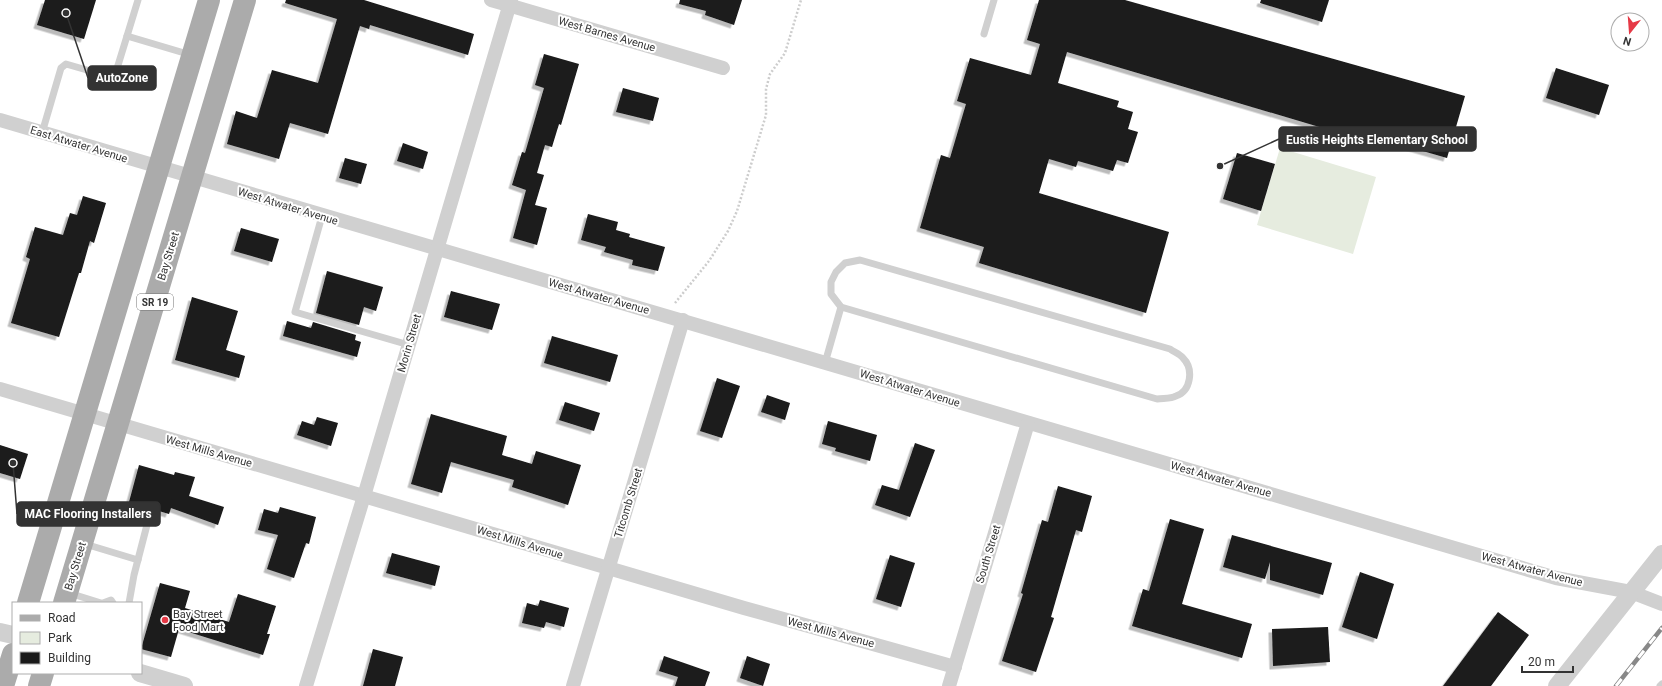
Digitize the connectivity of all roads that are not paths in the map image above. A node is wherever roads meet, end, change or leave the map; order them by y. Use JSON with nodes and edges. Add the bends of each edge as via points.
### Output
{"nodes":[{"id":1,"x":138,"y":0,"type":"edge"},
{"id":2,"x":209,"y":0,"type":"edge"},
{"id":3,"x":245,"y":0,"type":"edge"},
{"id":4,"x":491,"y":0,"type":"edge"},
{"id":5,"x":994,"y":0,"type":"edge"},
{"id":6,"x":510,"y":3,"type":"edge"},
{"id":7,"x":984,"y":34,"type":"dead end"},
{"id":8,"x":127,"y":36,"type":"junction"},
{"id":9,"x":193,"y":56,"type":"junction"},
{"id":10,"x":723,"y":68,"type":"dead end"},
{"id":11,"x":0,"y":120,"type":"edge"},
{"id":12,"x":42,"y":133,"type":"junction"},
{"id":13,"x":159,"y":168,"type":"junction"},
{"id":14,"x":192,"y":178,"type":"junction"},
{"id":15,"x":322,"y":216,"type":"junction"},
{"id":16,"x":437,"y":248,"type":"junction"},
{"id":17,"x":841,"y":307,"type":"junction"},
{"id":18,"x":683,"y":320,"type":"junction"},
{"id":19,"x":409,"y":345,"type":"junction"},
{"id":20,"x":825,"y":363,"type":"junction"},
{"id":21,"x":0,"y":389,"type":"edge"},
{"id":22,"x":85,"y":415,"type":"junction"},
{"id":23,"x":1028,"y":423,"type":"junction"},
{"id":24,"x":118,"y":424,"type":"junction"},
{"id":25,"x":364,"y":496,"type":"junction"},
{"id":26,"x":148,"y":521,"type":"dead end"},
{"id":27,"x":82,"y":543,"type":"junction"},
{"id":28,"x":1662,"y":554,"type":"edge"},
{"id":29,"x":138,"y":560,"type":"junction"},
{"id":30,"x":609,"y":568,"type":"junction"},
{"id":31,"x":1632,"y":592,"type":"junction"},
{"id":32,"x":65,"y":598,"type":"edge"},
{"id":33,"x":28,"y":602,"type":"edge"},
{"id":34,"x":95,"y":602,"type":"edge"},
{"id":35,"x":129,"y":602,"type":"edge"},
{"id":36,"x":1662,"y":604,"type":"edge"},
{"id":37,"x":0,"y":632,"type":"edge"},
{"id":38,"x":12,"y":635,"type":"edge"},
{"id":39,"x":12,"y":657,"type":"edge"},
{"id":40,"x":955,"y":667,"type":"junction"},
{"id":41,"x":43,"y":674,"type":"edge"},
{"id":42,"x":142,"y":674,"type":"edge"},
{"id":43,"x":3,"y":686,"type":"edge"},
{"id":44,"x":39,"y":686,"type":"edge"},
{"id":45,"x":184,"y":686,"type":"edge"},
{"id":46,"x":306,"y":686,"type":"edge"},
{"id":47,"x":573,"y":686,"type":"edge"},
{"id":48,"x":949,"y":686,"type":"edge"},
{"id":49,"x":1557,"y":686,"type":"edge"}],
"edges":[{"from":1,"to":8,"type":"lane"},
{"from":2,"to":9,"type":"main road","number":"SR 19"},
{"from":3,"to":14,"type":"main road","name":"Bay Street","number":"SR 19"},
{"from":4,"to":6,"type":"street","name":"West Barnes Avenue"},
{"from":5,"to":7,"type":"lane"},
{"from":6,"to":10,"type":"street","name":"West Barnes Avenue"},
{"from":6,"to":16,"type":"street","name":"Morin Street"},
{"from":8,"to":9,"type":"lane"},
{"from":8,"to":12,"type":"lane","via":[[115,75],[111,77],[66,64],[61,68]]},
{"from":9,"to":13,"type":"main road","number":"SR 19"},
{"from":11,"to":12,"type":"street","name":"East Atwater Avenue"},
{"from":12,"to":13,"type":"street","name":"East Atwater Avenue"},
{"from":13,"to":14,"type":"street","name":"West Atwater Avenue"},
{"from":13,"to":22,"type":"main road","number":"SR 19"},
{"from":14,"to":15,"type":"street","name":"West Atwater Avenue"},
{"from":14,"to":24,"type":"main road","name":"Bay Street","number":"SR 19"},
{"from":15,"to":16,"type":"street","name":"West Atwater Avenue"},
{"from":15,"to":19,"type":"lane","via":[[295,312]]},
{"from":16,"to":18,"type":"street","name":"West Atwater Avenue"},
{"from":16,"to":19,"type":"street","name":"Morin Street"},
{"from":17,"to":17,"type":"lane","via":[[1157,399],[1177,396],[1186,387],[1190,378],[1184,358],[1170,349],[860,260],[845,263],[830,282],[831,294]]},
{"from":17,"to":20,"type":"lane"},
{"from":18,"to":20,"type":"street","name":"West Atwater Avenue"},
{"from":18,"to":30,"type":"street","name":"Titcomb Street"},
{"from":19,"to":25,"type":"street","name":"Morin Street"},
{"from":20,"to":23,"type":"street","name":"West Atwater Avenue"},
{"from":21,"to":22,"type":"street","name":"West Mills Avenue"},
{"from":22,"to":24,"type":"street","name":"West Mills Avenue"},
{"from":22,"to":33,"type":"main road","number":"SR 19"},
{"from":23,"to":31,"type":"street","name":"West Atwater Avenue","via":[[1556,578]]},
{"from":23,"to":40,"type":"street","name":"South Street"},
{"from":24,"to":25,"type":"street","name":"West Mills Avenue"},
{"from":24,"to":27,"type":"main road","name":"Bay Street","number":"SR 19"},
{"from":25,"to":30,"type":"street","name":"West Mills Avenue"},
{"from":25,"to":46,"type":"street","name":"Morin Street"},
{"from":26,"to":29,"type":"lane"},
{"from":27,"to":29,"type":"lane"},
{"from":27,"to":32,"type":"main road","name":"Bay Street","number":"SR 19"},
{"from":28,"to":31,"type":"street"},
{"from":29,"to":35,"type":"lane"},
{"from":30,"to":40,"type":"street","name":"West Mills Avenue"},
{"from":30,"to":47,"type":"street","name":"Titcomb Street"},
{"from":31,"to":36,"type":"street","name":"West Atwater Avenue"},
{"from":31,"to":49,"type":"street"},
{"from":32,"to":34,"type":"lane"},
{"from":37,"to":38,"type":"street"},
{"from":39,"to":43,"type":"main road"},
{"from":40,"to":48,"type":"street","name":"South Street"},
{"from":41,"to":44,"type":"main road"},
{"from":42,"to":45,"type":"street"}]}
